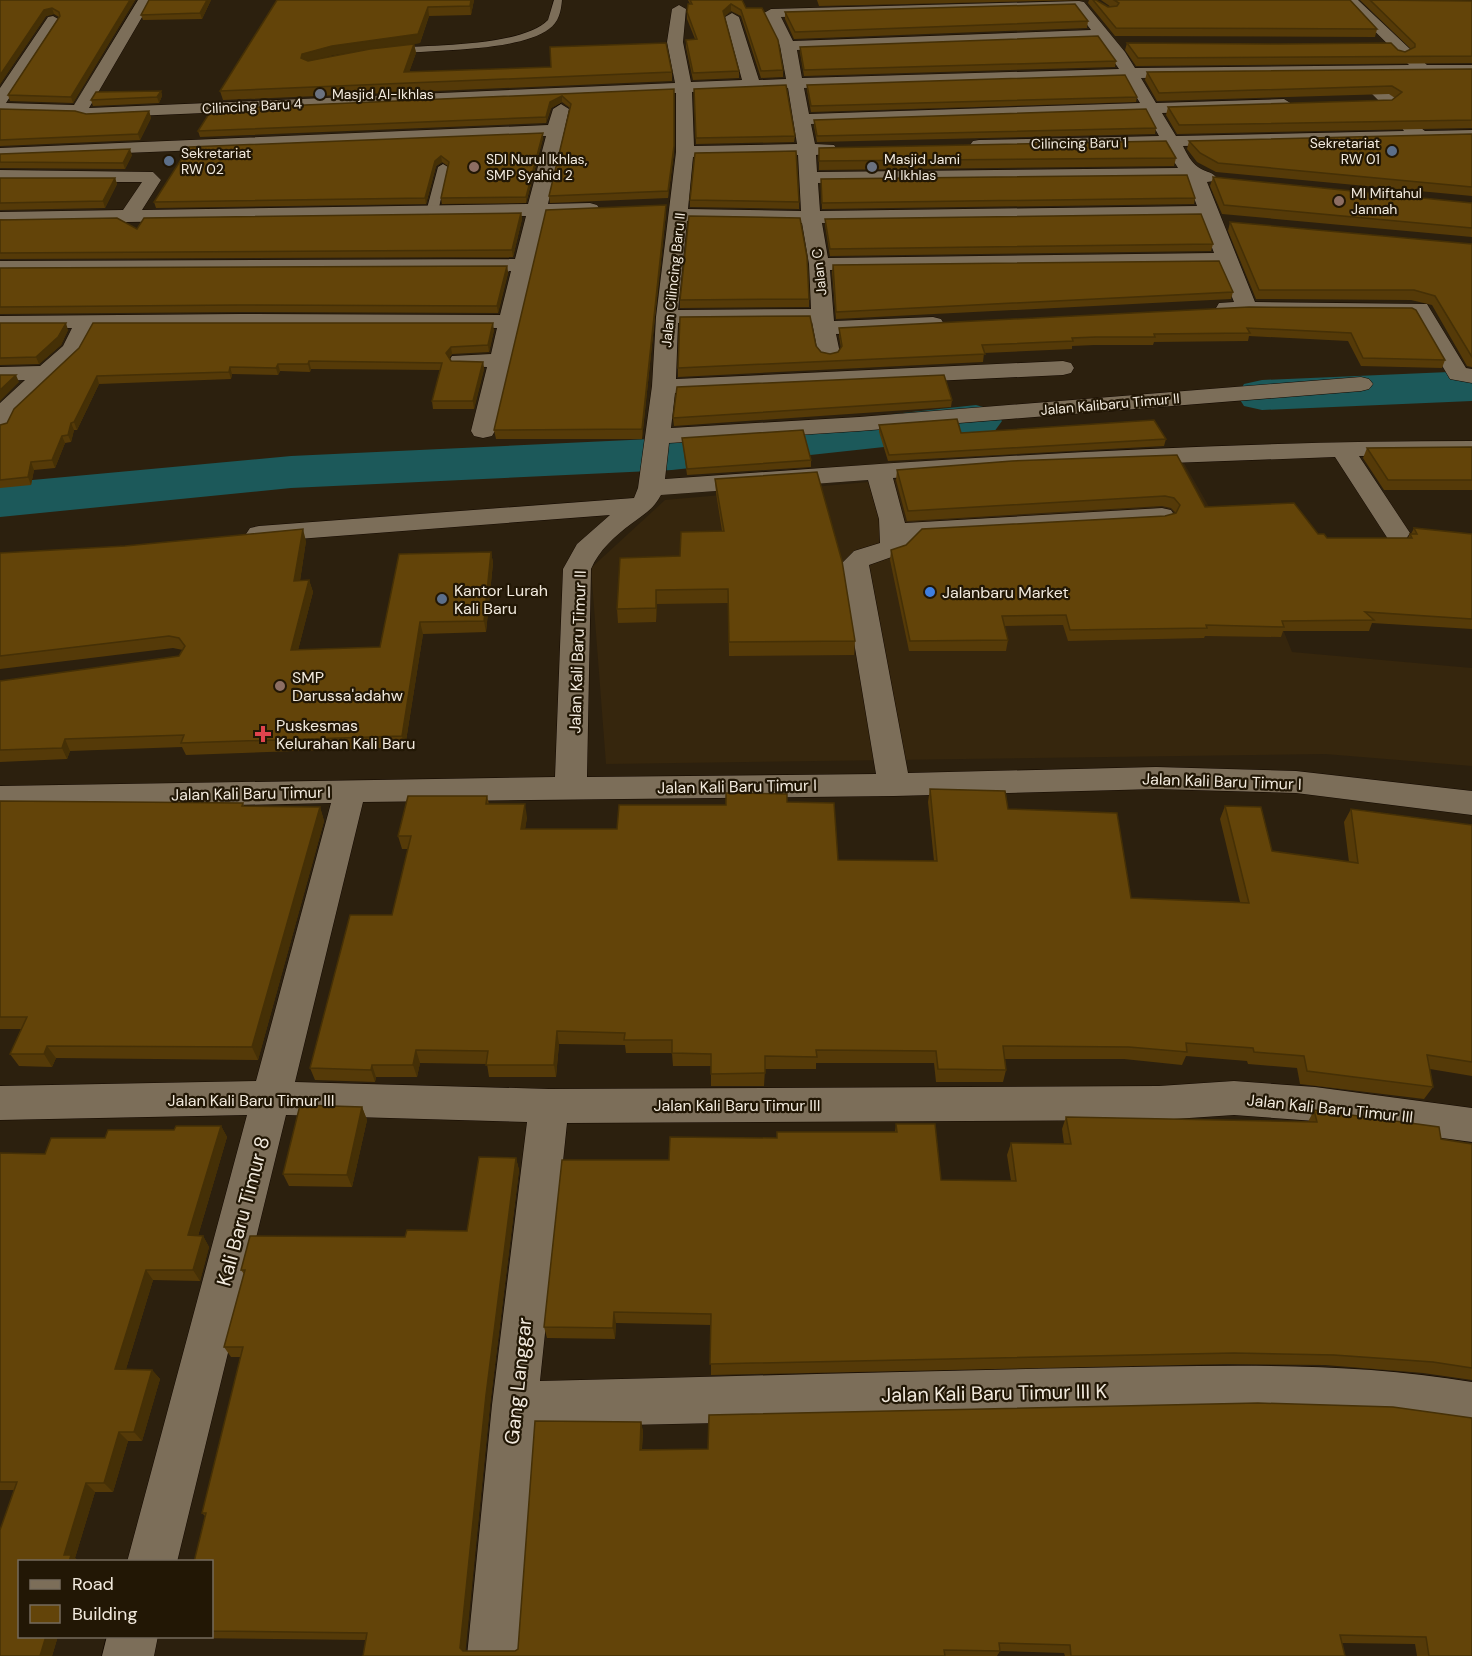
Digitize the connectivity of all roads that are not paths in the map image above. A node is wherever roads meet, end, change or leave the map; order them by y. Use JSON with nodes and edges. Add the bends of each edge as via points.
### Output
{"nodes":[{"id":1,"x":145,"y":0,"type":"edge"},
{"id":2,"x":558,"y":0,"type":"edge"},
{"id":3,"x":1350,"y":0,"type":"edge"},
{"id":4,"x":680,"y":9,"type":"dead end"},
{"id":5,"x":732,"y":17,"type":"edge"},
{"id":6,"x":53,"y":20,"type":"edge"},
{"id":7,"x":1105,"y":39,"type":"junction"},
{"id":8,"x":1132,"y":43,"type":"edge"},
{"id":9,"x":1393,"y":43,"type":"junction"},
{"id":10,"x":1369,"y":44,"type":"edge"},
{"id":11,"x":788,"y":46,"type":"junction"},
{"id":12,"x":376,"y":52,"type":"edge"},
{"id":13,"x":1357,"y":69,"type":"junction"},
{"id":14,"x":1423,"y":70,"type":"junction"},
{"id":15,"x":1472,"y":70,"type":"edge"},
{"id":16,"x":1129,"y":74,"type":"junction"},
{"id":17,"x":795,"y":83,"type":"junction"},
{"id":18,"x":752,"y":85,"type":"junction"},
{"id":19,"x":684,"y":87,"type":"junction"},
{"id":20,"x":566,"y":92,"type":"junction"},
{"id":21,"x":1389,"y":100,"type":"junction"},
{"id":22,"x":1366,"y":101,"type":"edge"},
{"id":23,"x":1295,"y":103,"type":"edge"},
{"id":24,"x":1,"y":107,"type":"edge"},
{"id":25,"x":1150,"y":107,"type":"junction"},
{"id":26,"x":79,"y":110,"type":"junction"},
{"id":27,"x":800,"y":119,"type":"junction"},
{"id":28,"x":556,"y":130,"type":"junction"},
{"id":29,"x":1422,"y":135,"type":"junction"},
{"id":30,"x":1466,"y":135,"type":"edge"},
{"id":31,"x":1170,"y":140,"type":"junction"},
{"id":32,"x":960,"y":146,"type":"edge"},
{"id":33,"x":166,"y":148,"type":"junction"},
{"id":34,"x":842,"y":149,"type":"edge"},
{"id":35,"x":807,"y":150,"type":"junction"},
{"id":36,"x":685,"y":152,"type":"junction"},
{"id":37,"x":1472,"y":152,"type":"edge"},
{"id":38,"x":0,"y":153,"type":"edge"},
{"id":39,"x":443,"y":167,"type":"edge"},
{"id":40,"x":1194,"y":173,"type":"junction"},
{"id":41,"x":0,"y":176,"type":"edge"},
{"id":42,"x":147,"y":176,"type":"junction"},
{"id":43,"x":808,"y":178,"type":"junction"},
{"id":44,"x":1225,"y":180,"type":"edge"},
{"id":45,"x":659,"y":206,"type":"edge"},
{"id":46,"x":603,"y":208,"type":"edge"},
{"id":47,"x":537,"y":210,"type":"junction"},
{"id":48,"x":680,"y":210,"type":"junction"},
{"id":49,"x":432,"y":212,"type":"junction"},
{"id":50,"x":129,"y":216,"type":"junction"},
{"id":51,"x":811,"y":217,"type":"junction"},
{"id":52,"x":1210,"y":217,"type":"junction"},
{"id":53,"x":0,"y":218,"type":"edge"},
{"id":54,"x":1236,"y":223,"type":"edge"},
{"id":55,"x":1226,"y":259,"type":"junction"},
{"id":56,"x":819,"y":264,"type":"junction"},
{"id":57,"x":524,"y":265,"type":"junction"},
{"id":58,"x":0,"y":267,"type":"edge"},
{"id":59,"x":1247,"y":307,"type":"junction"},
{"id":60,"x":1201,"y":310,"type":"edge"},
{"id":61,"x":667,"y":317,"type":"junction"},
{"id":62,"x":87,"y":321,"type":"junction"},
{"id":63,"x":0,"y":322,"type":"edge"},
{"id":64,"x":510,"y":322,"type":"junction"},
{"id":65,"x":824,"y":322,"type":"junction"},
{"id":66,"x":957,"y":323,"type":"edge"},
{"id":67,"x":829,"y":353,"type":"edge"},
{"id":68,"x":501,"y":360,"type":"junction"},
{"id":69,"x":460,"y":362,"type":"edge"},
{"id":70,"x":1063,"y":368,"type":"dead end"},
{"id":71,"x":46,"y":373,"type":"junction"},
{"id":72,"x":0,"y":374,"type":"edge"},
{"id":73,"x":1467,"y":376,"type":"edge"},
{"id":74,"x":1361,"y":384,"type":"dead end"},
{"id":75,"x":664,"y":386,"type":"junction"},
{"id":76,"x":0,"y":424,"type":"edge"},
{"id":77,"x":483,"y":431,"type":"dead end"},
{"id":78,"x":658,"y":439,"type":"junction"},
{"id":79,"x":1472,"y":448,"type":"edge"},
{"id":80,"x":1342,"y":450,"type":"junction"},
{"id":81,"x":878,"y":471,"type":"junction"},
{"id":82,"x":649,"y":489,"type":"junction"},
{"id":83,"x":1162,"y":516,"type":"edge"},
{"id":84,"x":1397,"y":533,"type":"dead end"},
{"id":85,"x":232,"y":537,"type":"edge"},
{"id":86,"x":894,"y":547,"type":"junction"},
{"id":87,"x":894,"y":785,"type":"junction"},
{"id":88,"x":572,"y":789,"type":"junction"},
{"id":89,"x":350,"y":791,"type":"junction"},
{"id":90,"x":0,"y":798,"type":"edge"},
{"id":91,"x":1472,"y":803,"type":"edge"},
{"id":92,"x":273,"y":1098,"type":"junction"},
{"id":93,"x":0,"y":1103,"type":"edge"},
{"id":94,"x":549,"y":1106,"type":"junction"},
{"id":95,"x":1472,"y":1125,"type":"edge"},
{"id":96,"x":1472,"y":1405,"type":"edge"},
{"id":97,"x":515,"y":1406,"type":"junction"},
{"id":98,"x":153,"y":1560,"type":"edge"},
{"id":99,"x":132,"y":1638,"type":"edge"},
{"id":100,"x":128,"y":1656,"type":"edge"},
{"id":101,"x":494,"y":1656,"type":"edge"}],
"edges":[{"from":1,"to":26,"type":"street"},
{"from":2,"to":12,"type":"lane","via":[[556,16],[543,29],[525,37]]},
{"from":3,"to":9,"type":"street"},
{"from":4,"to":19,"type":"street","name":"Jalan Cilincing Baru II","via":[[675,42]]},
{"from":5,"to":18,"type":"street"},
{"from":6,"to":24,"type":"street"},
{"from":7,"to":8,"type":"street"},
{"from":7,"to":11,"type":"street"},
{"from":7,"to":11,"type":"street","name":"Jalan C","via":[[1077,4],[771,13]]},
{"from":7,"to":16,"type":"street"},
{"from":9,"to":10,"type":"street"},
{"from":9,"to":14,"type":"street"},
{"from":11,"to":17,"type":"street","name":"Jalan C"},
{"from":13,"to":14,"type":"street","name":"Cilincing Baru 4"},
{"from":13,"to":16,"type":"street","name":"Cilincing Baru 4"},
{"from":13,"to":21,"type":"street"},
{"from":14,"to":15,"type":"street","name":"Cilincing Baru 4"},
{"from":16,"to":17,"type":"street","name":"Cilincing Baru 4"},
{"from":16,"to":25,"type":"street"},
{"from":17,"to":18,"type":"street","name":"Cilincing Baru 4"},
{"from":17,"to":27,"type":"street","name":"Jalan C"},
{"from":18,"to":19,"type":"street","name":"Cilincing Baru 4"},
{"from":19,"to":20,"type":"street","name":"Cilincing Baru 4"},
{"from":19,"to":36,"type":"street","name":"Jalan Cilincing Baru II"},
{"from":20,"to":26,"type":"street","name":"Cilincing Baru 4","via":[[143,111]]},
{"from":20,"to":28,"type":"street"},
{"from":21,"to":22,"type":"street"},
{"from":21,"to":29,"type":"street","via":[[1411,129]]},
{"from":23,"to":25,"type":"street"},
{"from":24,"to":26,"type":"street","name":"Cilincing Baru 4"},
{"from":25,"to":27,"type":"street"},
{"from":25,"to":31,"type":"street"},
{"from":27,"to":35,"type":"street","name":"Jalan C"},
{"from":28,"to":33,"type":"street"},
{"from":28,"to":47,"type":"street"},
{"from":29,"to":30,"type":"street","name":"Cilincing Baru 1"},
{"from":29,"to":31,"type":"street","name":"Cilincing Baru 1"},
{"from":30,"to":37,"type":"street"},
{"from":31,"to":32,"type":"street","name":"Cilincing Baru 1"},
{"from":31,"to":40,"type":"street"},
{"from":33,"to":38,"type":"street"},
{"from":33,"to":42,"type":"street"},
{"from":34,"to":35,"type":"street"},
{"from":35,"to":36,"type":"street"},
{"from":35,"to":43,"type":"street","name":"Jalan C"},
{"from":36,"to":48,"type":"street","name":"Jalan Cilincing Baru II"},
{"from":39,"to":49,"type":"lane"},
{"from":40,"to":43,"type":"street"},
{"from":40,"to":44,"type":"street"},
{"from":40,"to":52,"type":"street"},
{"from":41,"to":42,"type":"street"},
{"from":42,"to":50,"type":"street","via":[[152,180]]},
{"from":43,"to":51,"type":"street","name":"Jalan C"},
{"from":45,"to":48,"type":"street"},
{"from":46,"to":47,"type":"street"},
{"from":47,"to":49,"type":"street"},
{"from":47,"to":57,"type":"street"},
{"from":48,"to":51,"type":"street"},
{"from":48,"to":61,"type":"street","name":"Jalan Cilincing Baru II"},
{"from":49,"to":50,"type":"street"},
{"from":50,"to":53,"type":"street"},
{"from":51,"to":52,"type":"street"},
{"from":51,"to":56,"type":"street","name":"Jalan C"},
{"from":52,"to":54,"type":"street"},
{"from":52,"to":55,"type":"street"},
{"from":55,"to":56,"type":"street"},
{"from":55,"to":59,"type":"street"},
{"from":56,"to":65,"type":"street","name":"Jalan C"},
{"from":57,"to":58,"type":"street"},
{"from":57,"to":64,"type":"street"},
{"from":59,"to":60,"type":"street"},
{"from":59,"to":73,"type":"street","via":[[1419,309],[1458,374]]},
{"from":61,"to":65,"type":"street"},
{"from":61,"to":75,"type":"street","name":"Jalan Cilincing Baru II"},
{"from":62,"to":63,"type":"street"},
{"from":62,"to":64,"type":"street"},
{"from":62,"to":71,"type":"street","via":[[72,349]]},
{"from":64,"to":68,"type":"street"},
{"from":65,"to":66,"type":"street"},
{"from":65,"to":67,"type":"street","name":"Jalan C"},
{"from":68,"to":69,"type":"street"},
{"from":68,"to":77,"type":"street"},
{"from":70,"to":75,"type":"street"},
{"from":71,"to":72,"type":"street"},
{"from":71,"to":76,"type":"street","via":[[4,412]]},
{"from":74,"to":78,"type":"street","name":"Jalan Kalibaru Timur II"},
{"from":75,"to":78,"type":"street","name":"Jalan Cilincing Baru II"},
{"from":78,"to":82,"type":"street","name":"Jalan Cilincing Baru II"},
{"from":79,"to":80,"type":"street"},
{"from":80,"to":81,"type":"street","via":[[1010,462]]},
{"from":80,"to":84,"type":"street"},
{"from":81,"to":82,"type":"street"},
{"from":81,"to":86,"type":"street","via":[[892,519]]},
{"from":82,"to":85,"type":"street"},
{"from":82,"to":88,"type":"street","name":"Jalan Kali Baru Timur II","via":[[586,550],[577,569]]},
{"from":83,"to":86,"type":"street","via":[[913,529]]},
{"from":86,"to":87,"type":"street","via":[[860,557],[855,564]]},
{"from":87,"to":88,"type":"street","name":"Jalan Kali Baru Timur I"},
{"from":87,"to":91,"type":"street","name":"Jalan Kali Baru Timur I","via":[[1156,778],[1296,782]]},
{"from":88,"to":89,"type":"street","name":"Jalan Kali Baru Timur I"},
{"from":89,"to":90,"type":"street","name":"Jalan Kali Baru Timur I"},
{"from":89,"to":92,"type":"street","name":"Kali Baru Timur 8"},
{"from":92,"to":93,"type":"street","name":"Jalan Kali Baru Timur III"},
{"from":92,"to":94,"type":"street","name":"Jalan Kali Baru Timur III"},
{"from":92,"to":98,"type":"street","name":"Kali Baru Timur 8"},
{"from":94,"to":95,"type":"street","name":"Jalan Kali Baru Timur III","via":[[1147,1103],[1234,1098],[1315,1104]]},
{"from":94,"to":97,"type":"street","name":"Gang Langgar"},
{"from":96,"to":97,"type":"street","name":"Jalan Kali Baru Timur III K","via":[[1422,1394],[1296,1388],[979,1392]]},
{"from":97,"to":101,"type":"street","name":"Gang Langgar"},
{"from":99,"to":100,"type":"street"}]}
